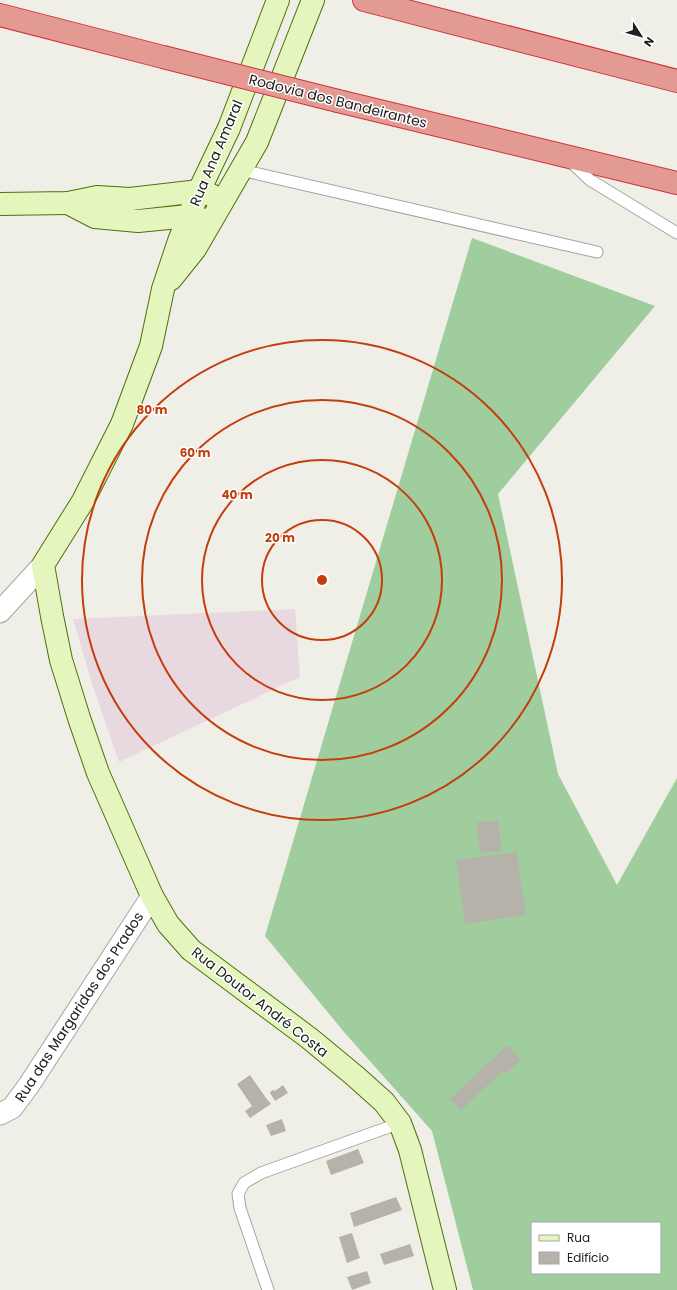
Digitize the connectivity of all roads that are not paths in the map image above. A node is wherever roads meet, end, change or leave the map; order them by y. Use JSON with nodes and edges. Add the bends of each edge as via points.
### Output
{"nodes":[{"id":1,"x":278,"y":0,"type":"edge"},
{"id":2,"x":313,"y":0,"type":"edge"},
{"id":3,"x":372,"y":2,"type":"edge"},
{"id":4,"x":0,"y":15,"type":"edge"},
{"id":5,"x":677,"y":81,"type":"edge"},
{"id":6,"x":566,"y":156,"type":"junction"},
{"id":7,"x":241,"y":170,"type":"junction"},
{"id":8,"x":677,"y":183,"type":"edge"},
{"id":9,"x":199,"y":191,"type":"junction"},
{"id":10,"x":223,"y":200,"type":"junction"},
{"id":11,"x":68,"y":203,"type":"junction"},
{"id":12,"x":0,"y":204,"type":"edge"},
{"id":13,"x":189,"y":216,"type":"junction"},
{"id":14,"x":211,"y":221,"type":"junction"},
{"id":15,"x":677,"y":233,"type":"edge"},
{"id":16,"x":597,"y":252,"type":"dead end"},
{"id":17,"x":163,"y":289,"type":"junction"},
{"id":18,"x":43,"y":565,"type":"junction"},
{"id":19,"x":0,"y":612,"type":"edge"},
{"id":20,"x":152,"y":896,"type":"junction"},
{"id":21,"x":0,"y":1114,"type":"edge"},
{"id":22,"x":400,"y":1123,"type":"junction"},
{"id":23,"x":268,"y":1290,"type":"edge"},
{"id":24,"x":445,"y":1290,"type":"edge"}],
"edges":[{"from":1,"to":9,"type":"street","name":"Rua Ana Amaral","via":[[229,128]]},
{"from":2,"to":7,"type":"street","name":"Rua Ana Amaral","via":[[257,142]]},
{"from":3,"to":5,"type":"highway"},
{"from":4,"to":6,"type":"highway","name":"Rodovia dos Bandeirantes","bridge":true},
{"from":6,"to":8,"type":"highway","name":"Rodovia dos Bandeirantes"},
{"from":6,"to":15,"type":"lane","via":[[590,180]]},
{"from":7,"to":10,"type":"street","name":"Rua Ana Amaral"},
{"from":7,"to":16,"type":"lane"},
{"from":9,"to":10,"type":"street"},
{"from":9,"to":11,"type":"street","via":[[130,199],[97,197]]},
{"from":9,"to":13,"type":"street","name":"Rua Ana Amaral"},
{"from":10,"to":14,"type":"street","name":"Rua Ana Amaral"},
{"from":11,"to":12,"type":"street"},
{"from":11,"to":13,"type":"street","via":[[95,217],[138,221]]},
{"from":13,"to":14,"type":"street"},
{"from":13,"to":17,"type":"street","name":"Rua Ana Amaral"},
{"from":14,"to":17,"type":"street","name":"Rua Ana Amaral","via":[[195,249]]},
{"from":17,"to":18,"type":"street","name":"Rua Ana Amaral","via":[[151,346],[122,424],[83,501]]},
{"from":18,"to":19,"type":"street"},
{"from":18,"to":20,"type":"street","name":"Rua Doutor André Costa","via":[[61,660],[79,718],[98,774]]},
{"from":20,"to":21,"type":"street","name":"Rua das Margaridas dos Prados","via":[[29,1085],[12,1108]]},
{"from":20,"to":22,"type":"street","name":"Rua Doutor André Costa","via":[[168,924],[191,950],[309,1038],[355,1076],[384,1102]]},
{"from":22,"to":23,"type":"lane","via":[[261,1173],[244,1183],[238,1194],[240,1208]]},
{"from":22,"to":24,"type":"street","name":"Rua Doutor André Costa","via":[[410,1150]]}]}
